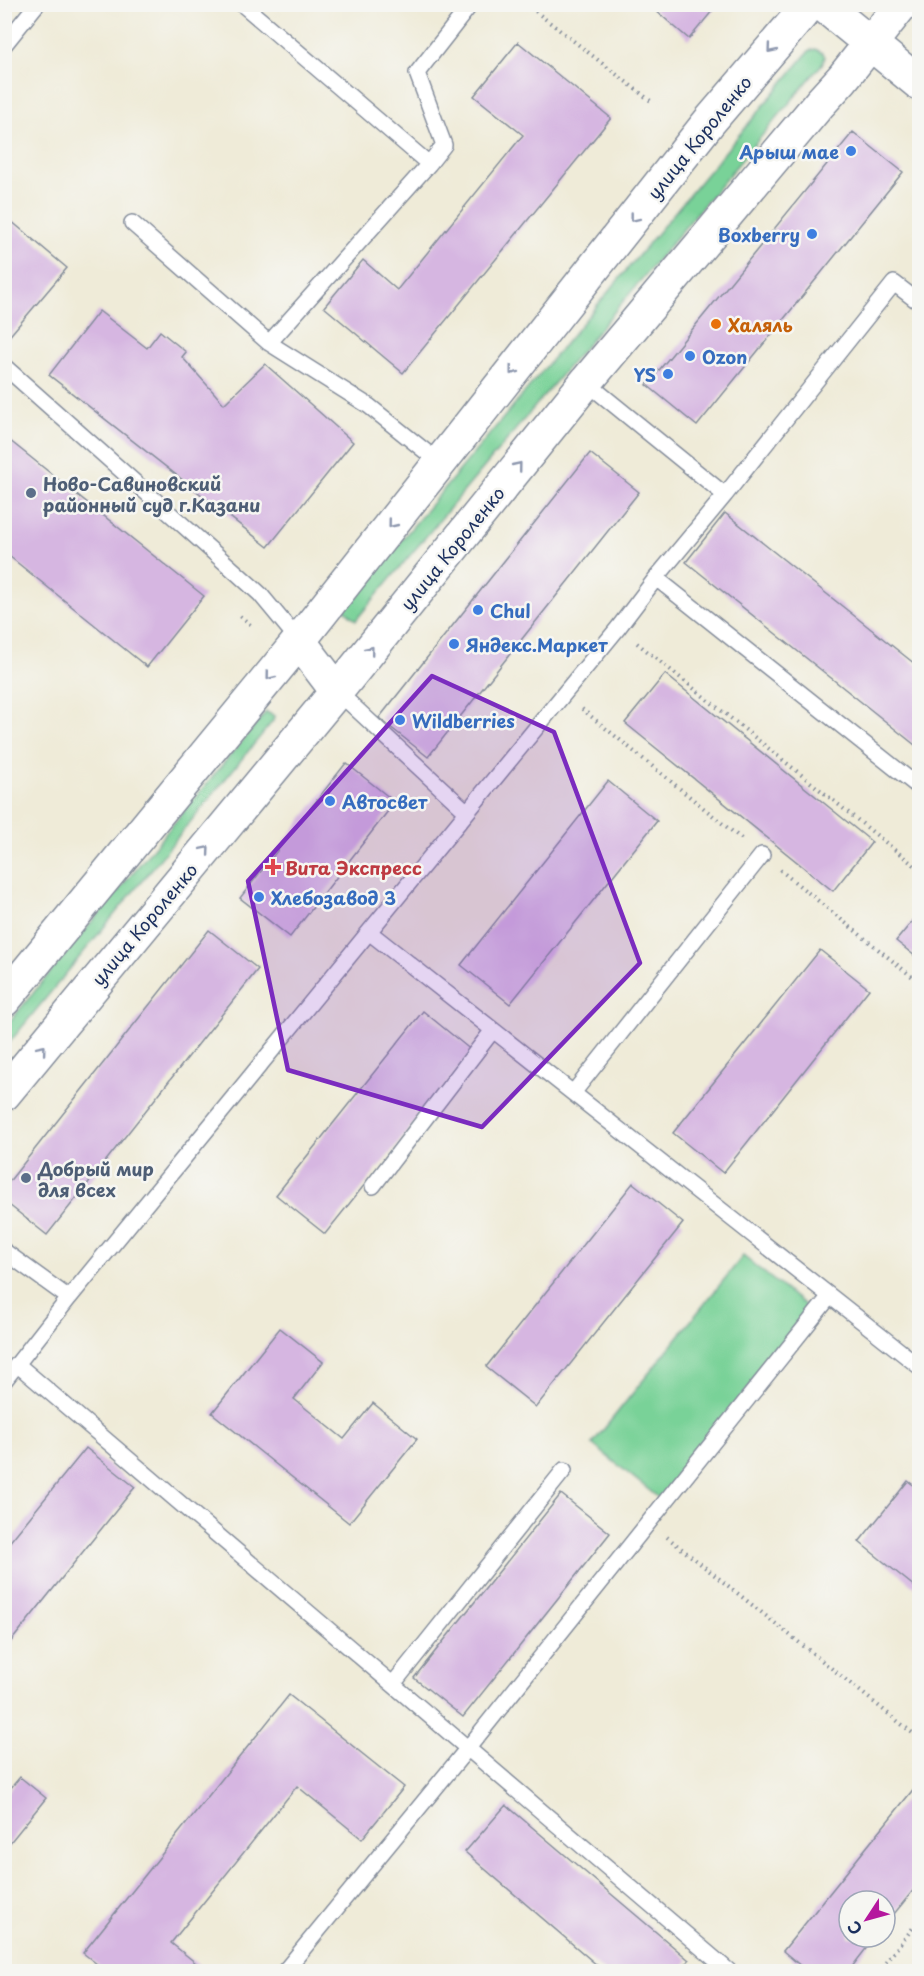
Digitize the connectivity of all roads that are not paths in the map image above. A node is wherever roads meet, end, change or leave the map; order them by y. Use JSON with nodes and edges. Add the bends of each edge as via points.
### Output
{"nodes":[{"id":1,"x":37,"y":4,"type":"edge"},
{"id":2,"x":242,"y":4,"type":"edge"},
{"id":3,"x":471,"y":4,"type":"edge"},
{"id":4,"x":810,"y":4,"type":"edge"},
{"id":5,"x":822,"y":4,"type":"edge"},
{"id":6,"x":902,"y":4,"type":"edge"},
{"id":7,"x":870,"y":44,"type":"junction"},
{"id":8,"x":4,"y":45,"type":"edge"},
{"id":9,"x":920,"y":84,"type":"edge"},
{"id":10,"x":429,"y":164,"type":"junction"},
{"id":11,"x":132,"y":223,"type":"dead end"},
{"id":12,"x":920,"y":303,"type":"edge"},
{"id":13,"x":269,"y":343,"type":"junction"},
{"id":14,"x":4,"y":366,"type":"edge"},
{"id":15,"x":586,"y":382,"type":"junction"},
{"id":16,"x":440,"y":463,"type":"junction"},
{"id":17,"x":725,"y":495,"type":"junction"},
{"id":18,"x":656,"y":578,"type":"junction"},
{"id":19,"x":299,"y":641,"type":"junction"},
{"id":20,"x":337,"y":691,"type":"junction"},
{"id":21,"x":920,"y":788,"type":"edge"},
{"id":22,"x":467,"y":812,"type":"junction"},
{"id":23,"x":762,"y":855,"type":"dead end"},
{"id":24,"x":369,"y":932,"type":"junction"},
{"id":25,"x":4,"y":1000,"type":"edge"},
{"id":26,"x":493,"y":1030,"type":"junction"},
{"id":27,"x":573,"y":1093,"type":"junction"},
{"id":28,"x":4,"y":1094,"type":"edge"},
{"id":29,"x":373,"y":1186,"type":"dead end"},
{"id":30,"x":4,"y":1251,"type":"edge"},
{"id":31,"x":830,"y":1296,"type":"junction"},
{"id":32,"x":69,"y":1298,"type":"junction"},
{"id":33,"x":18,"y":1365,"type":"junction"},
{"id":34,"x":920,"y":1367,"type":"edge"},
{"id":35,"x":4,"y":1381,"type":"edge"},
{"id":36,"x":564,"y":1470,"type":"dead end"},
{"id":37,"x":393,"y":1684,"type":"junction"},
{"id":38,"x":468,"y":1748,"type":"junction"},
{"id":39,"x":284,"y":1971,"type":"edge"},
{"id":40,"x":730,"y":1971,"type":"edge"}],
"edges":[{"from":1,"to":8,"type":"lane"},
{"from":2,"to":10,"type":"lane"},
{"from":3,"to":10,"type":"lane","via":[[417,73],[444,145]]},
{"from":4,"to":16,"type":"street","name":"улица Короленко","one_way":true,"via":[[709,122]]},
{"from":5,"to":7,"type":"street"},
{"from":6,"to":7,"type":"street","name":"улица Короленко"},
{"from":7,"to":9,"type":"street"},
{"from":7,"to":15,"type":"street","name":"улица Короленко"},
{"from":10,"to":13,"type":"lane"},
{"from":11,"to":13,"type":"lane"},
{"from":12,"to":17,"type":"lane","via":[[894,283]]},
{"from":13,"to":16,"type":"lane","via":[[369,406]]},
{"from":14,"to":19,"type":"lane","via":[[260,594]]},
{"from":15,"to":17,"type":"lane"},
{"from":20,"to":15,"type":"street","name":"улица Короленко","one_way":true},
{"from":16,"to":19,"type":"street","name":"улица Короленко","one_way":true},
{"from":17,"to":18,"type":"lane"},
{"from":18,"to":21,"type":"lane"},
{"from":18,"to":22,"type":"lane"},
{"from":19,"to":20,"type":"street"},
{"from":19,"to":25,"type":"street","name":"улица Короленко","one_way":true},
{"from":20,"to":22,"type":"lane"},
{"from":28,"to":20,"type":"street","name":"улица Короленко","one_way":true},
{"from":22,"to":24,"type":"lane"},
{"from":23,"to":27,"type":"lane"},
{"from":24,"to":26,"type":"lane"},
{"from":24,"to":32,"type":"lane"},
{"from":26,"to":27,"type":"lane"},
{"from":26,"to":29,"type":"lane"},
{"from":27,"to":31,"type":"lane"},
{"from":30,"to":32,"type":"lane"},
{"from":31,"to":34,"type":"lane"},
{"from":31,"to":38,"type":"lane"},
{"from":32,"to":33,"type":"lane"},
{"from":33,"to":35,"type":"lane"},
{"from":33,"to":37,"type":"lane"},
{"from":36,"to":37,"type":"lane"},
{"from":37,"to":38,"type":"lane"},
{"from":38,"to":39,"type":"lane"},
{"from":38,"to":40,"type":"lane"}]}
